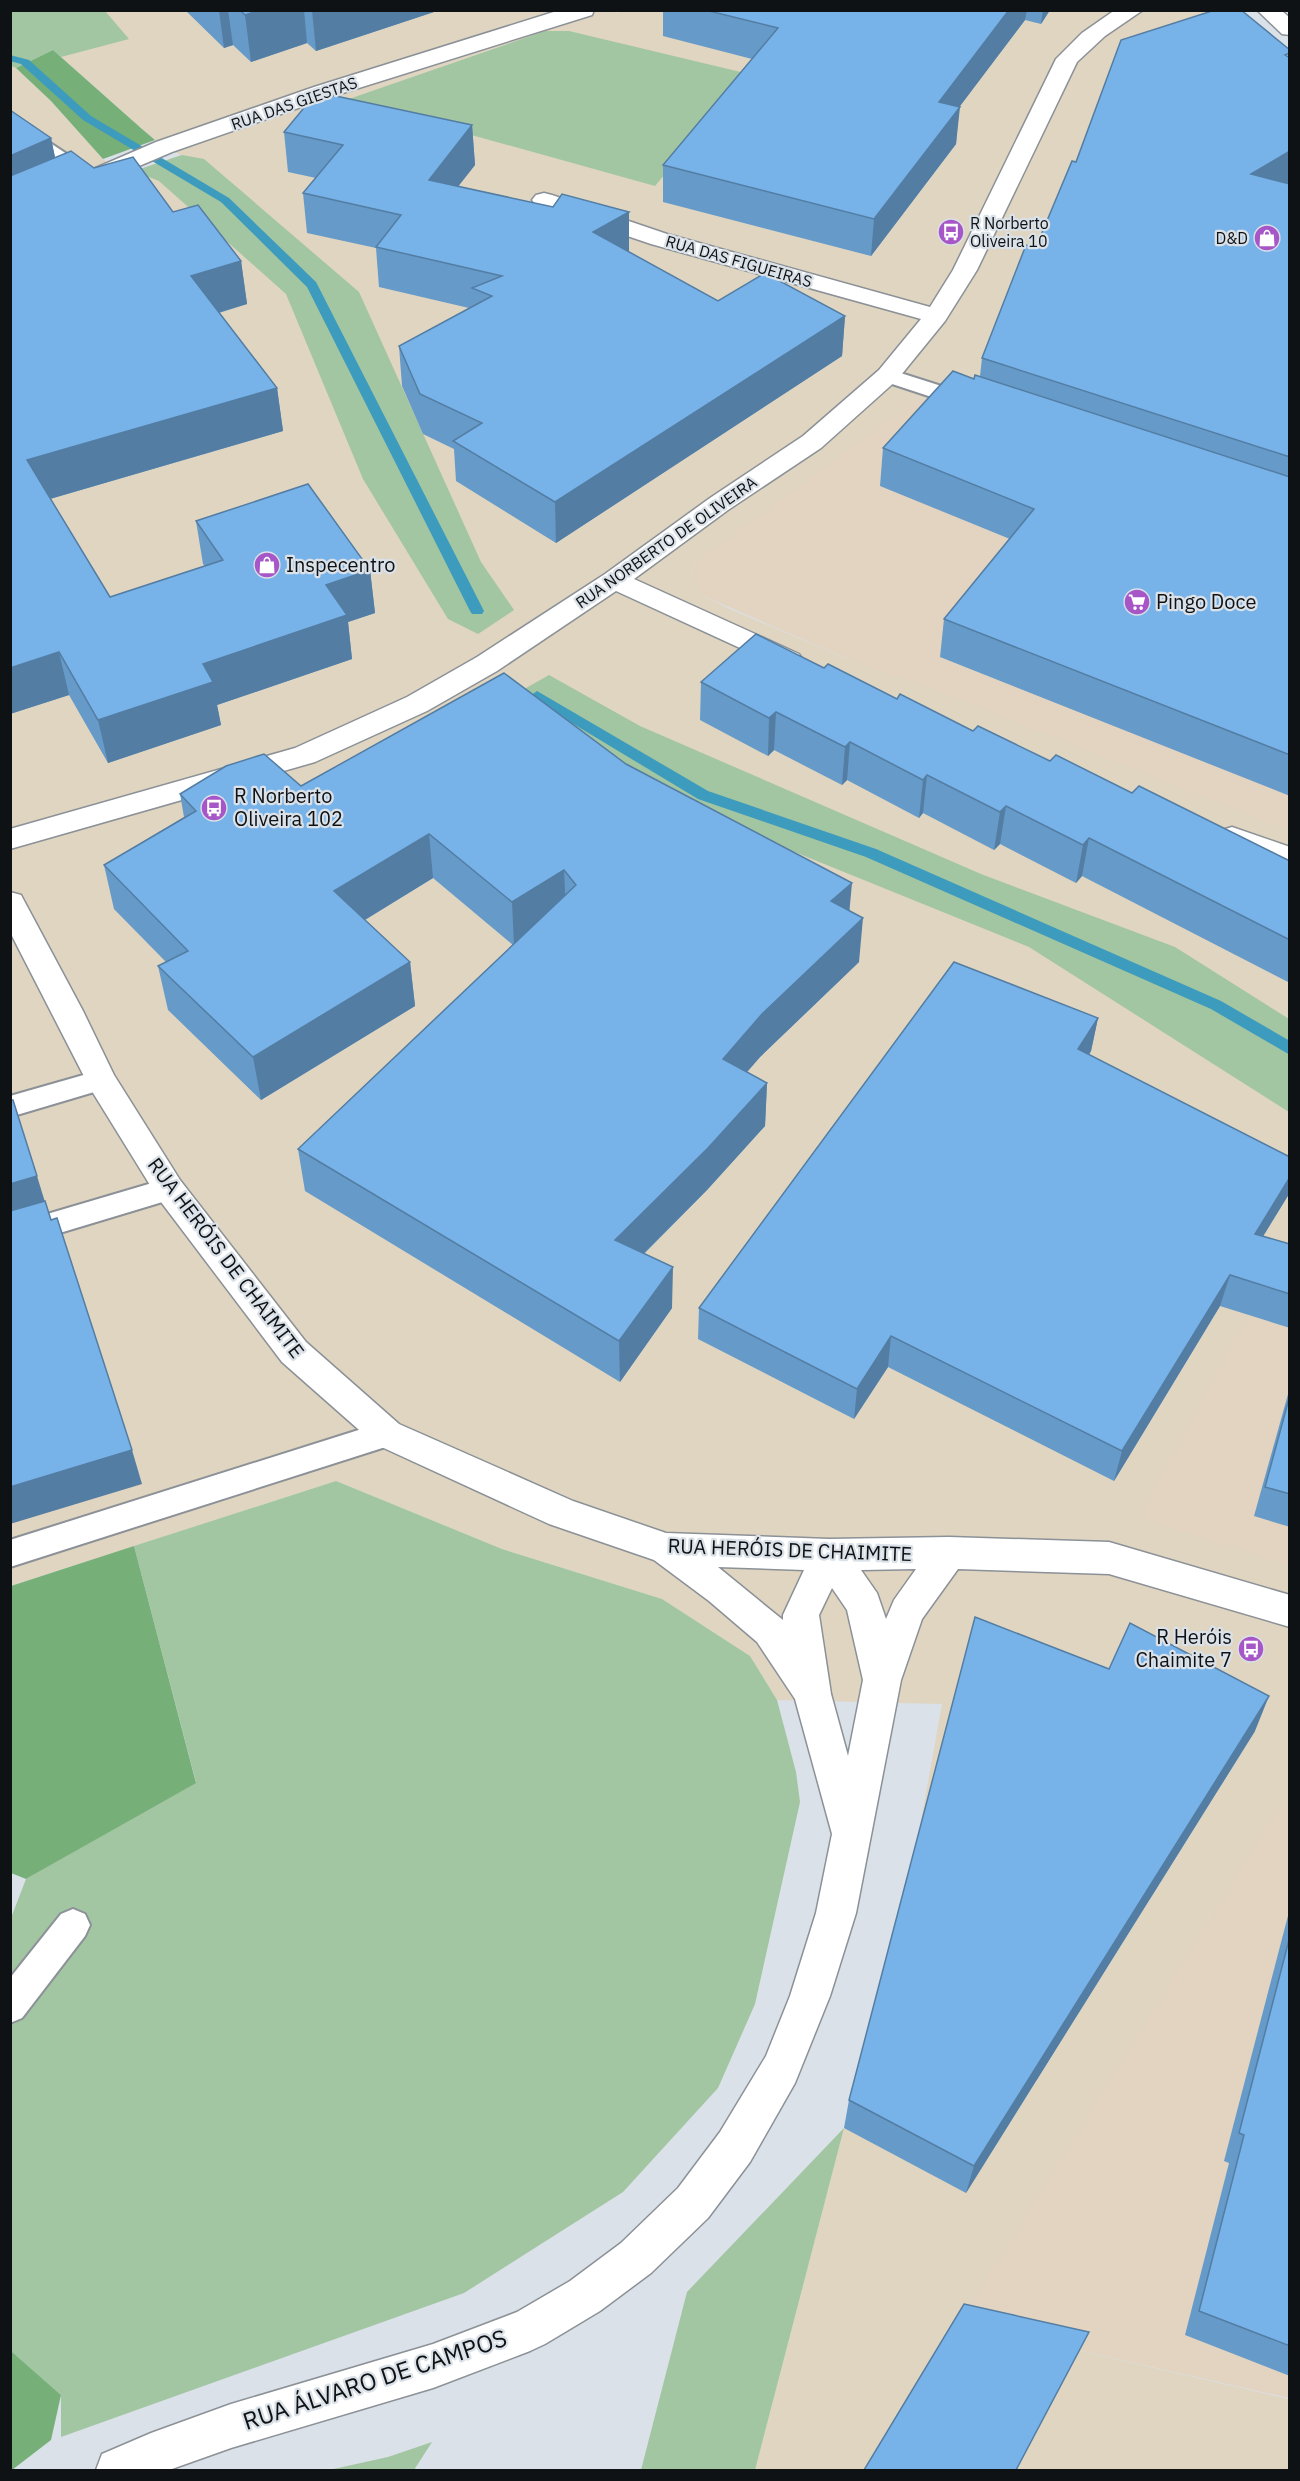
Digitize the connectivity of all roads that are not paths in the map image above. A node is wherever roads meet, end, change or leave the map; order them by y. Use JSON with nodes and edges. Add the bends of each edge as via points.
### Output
{"nodes":[{"id":1,"x":584,"y":10,"type":"edge"},
{"id":2,"x":1133,"y":10,"type":"edge"},
{"id":3,"x":1267,"y":10,"type":"edge"},
{"id":4,"x":1290,"y":29,"type":"edge"},
{"id":5,"x":10,"y":125,"type":"edge"},
{"id":6,"x":90,"y":178,"type":"junction"},
{"id":7,"x":544,"y":201,"type":"dead end"},
{"id":8,"x":10,"y":214,"type":"edge"},
{"id":9,"x":936,"y":316,"type":"junction"},
{"id":10,"x":888,"y":375,"type":"junction"},
{"id":11,"x":988,"y":409,"type":"edge"},
{"id":12,"x":614,"y":580,"type":"junction"},
{"id":13,"x":811,"y":670,"type":"edge"},
{"id":14,"x":1211,"y":829,"type":"edge"},
{"id":15,"x":10,"y":839,"type":"edge"},
{"id":16,"x":1290,"y":859,"type":"edge"},
{"id":17,"x":10,"y":903,"type":"edge"},
{"id":18,"x":100,"y":1080,"type":"junction"},
{"id":19,"x":10,"y":1107,"type":"edge"},
{"id":20,"x":169,"y":1189,"type":"junction"},
{"id":21,"x":10,"y":1237,"type":"edge"},
{"id":22,"x":387,"y":1434,"type":"junction"},
{"id":23,"x":666,"y":1549,"type":"junction"},
{"id":24,"x":949,"y":1553,"type":"junction"},
{"id":25,"x":10,"y":1554,"type":"edge"},
{"id":26,"x":830,"y":1555,"type":"junction"},
{"id":27,"x":1290,"y":1611,"type":"edge"},
{"id":28,"x":882,"y":1680,"type":"junction"},
{"id":29,"x":812,"y":1694,"type":"junction"},
{"id":30,"x":851,"y":1835,"type":"junction"},
{"id":31,"x":73,"y":1925,"type":"dead end"},
{"id":32,"x":10,"y":2006,"type":"edge"},
{"id":33,"x":118,"y":2470,"type":"edge"}],
"edges":[{"from":1,"to":6,"type":"street","name":"RUA DAS GIESTAS","via":[[322,92],[164,147]]},
{"from":2,"to":9,"type":"street","name":"RUA NORBERTO DE OLIVEIRA","via":[[1089,37],[1066,59],[965,270]]},
{"from":3,"to":4,"type":"street"},
{"from":5,"to":6,"type":"lane"},
{"from":6,"to":8,"type":"street","name":"RUA DAS GIESTAS"},
{"from":7,"to":9,"type":"street","name":"RUA DAS FIGUEIRAS","via":[[659,238]]},
{"from":9,"to":10,"type":"street","name":"RUA NORBERTO DE OLIVEIRA"},
{"from":10,"to":11,"type":"lane"},
{"from":10,"to":12,"type":"street","name":"RUA NORBERTO DE OLIVEIRA","via":[[812,442]]},
{"from":12,"to":13,"type":"street"},
{"from":12,"to":15,"type":"street","name":"RUA NORBERTO DE OLIVEIRA","via":[[487,664],[417,704],[306,755]]},
{"from":14,"to":16,"type":"street"},
{"from":17,"to":18,"type":"street","name":"RUA HERÓIS DE CHAIMITE"},
{"from":18,"to":19,"type":"lane"},
{"from":18,"to":20,"type":"street","name":"RUA HERÓIS DE CHAIMITE"},
{"from":20,"to":21,"type":"lane"},
{"from":20,"to":22,"type":"street","name":"RUA HERÓIS DE CHAIMITE","via":[[294,1352]]},
{"from":22,"to":23,"type":"street","name":"RUA HERÓIS DE CHAIMITE","via":[[562,1514]]},
{"from":22,"to":25,"type":"lane"},
{"from":23,"to":26,"type":"street","name":"RUA HERÓIS DE CHAIMITE"},
{"from":23,"to":29,"type":"street","name":"RUA ÁLVARO DE CAMPOS","via":[[770,1632]]},
{"from":24,"to":26,"type":"street","name":"RUA HERÓIS DE CHAIMITE"},
{"from":24,"to":27,"type":"street","name":"RUA HERÓIS DE CHAIMITE","via":[[1109,1558]]},
{"from":24,"to":28,"type":"street","name":"RUA ÁLVARO DE CAMPOS","via":[[907,1611]]},
{"from":26,"to":28,"type":"street","name":"RUA ÁLVARO DE CAMPOS","via":[[864,1604]]},
{"from":26,"to":29,"type":"street","name":"RUA ÁLVARO DE CAMPOS","via":[[801,1615]]},
{"from":28,"to":30,"type":"street","name":"RUA ÁLVARO DE CAMPOS"},
{"from":29,"to":30,"type":"street","name":"RUA ÁLVARO DE CAMPOS"},
{"from":30,"to":33,"type":"street","name":"RUA ÁLVARO DE CAMPOS","via":[[836,1912],[782,2069],[735,2147],[693,2203],[636,2258],[585,2296],[530,2329],[433,2366],[231,2426]]},
{"from":31,"to":32,"type":"lane"}]}
